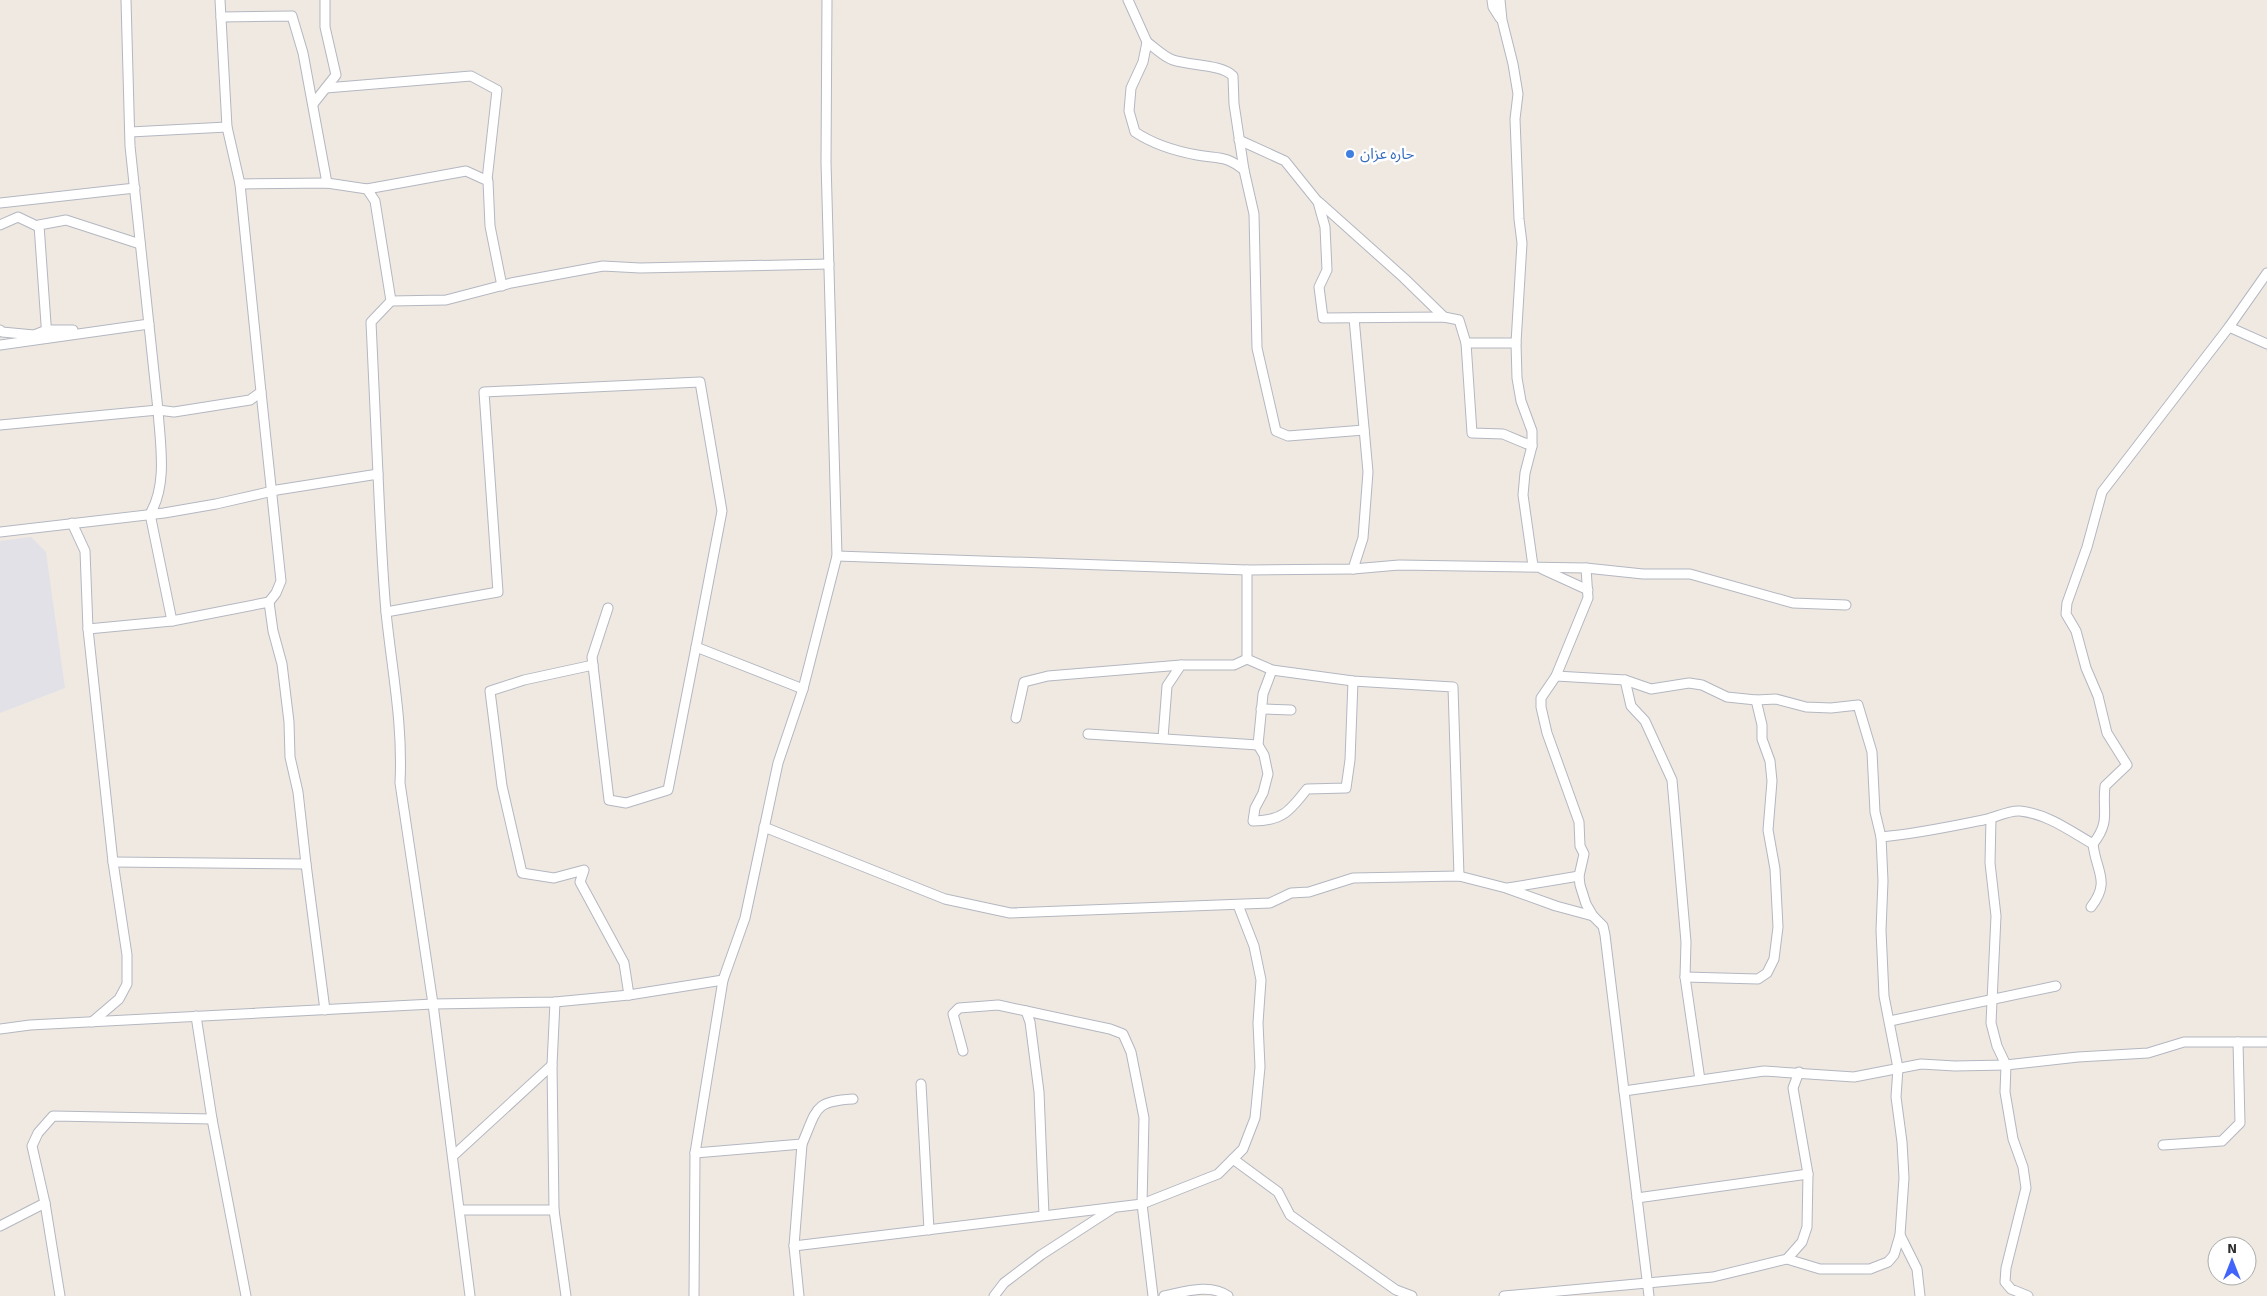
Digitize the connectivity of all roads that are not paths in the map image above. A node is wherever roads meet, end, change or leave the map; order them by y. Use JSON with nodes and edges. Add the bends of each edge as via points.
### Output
{"nodes":[{"id":1,"x":126,"y":0,"type":"edge"},
{"id":2,"x":220,"y":0,"type":"edge"},
{"id":3,"x":325,"y":0,"type":"edge"},
{"id":4,"x":827,"y":0,"type":"edge"},
{"id":5,"x":1128,"y":0,"type":"edge"},
{"id":6,"x":1492,"y":0,"type":"edge"},
{"id":7,"x":1500,"y":0,"type":"edge"},
{"id":8,"x":221,"y":17,"type":"junction"},
{"id":9,"x":1502,"y":20,"type":"junction"},
{"id":10,"x":1147,"y":42,"type":"junction"},
{"id":11,"x":326,"y":88,"type":"junction"},
{"id":12,"x":312,"y":104,"type":"junction"},
{"id":13,"x":227,"y":127,"type":"junction"},
{"id":14,"x":130,"y":132,"type":"junction"},
{"id":15,"x":1239,"y":140,"type":"junction"},
{"id":16,"x":1244,"y":170,"type":"junction"},
{"id":17,"x":487,"y":180,"type":"junction"},
{"id":18,"x":327,"y":183,"type":"junction"},
{"id":19,"x":240,"y":184,"type":"junction"},
{"id":20,"x":135,"y":188,"type":"junction"},
{"id":21,"x":367,"y":190,"type":"junction"},
{"id":22,"x":1318,"y":202,"type":"junction"},
{"id":23,"x":0,"y":203,"type":"edge"},
{"id":24,"x":0,"y":225,"type":"edge"},
{"id":25,"x":39,"y":227,"type":"junction"},
{"id":26,"x":140,"y":244,"type":"junction"},
{"id":27,"x":829,"y":264,"type":"junction"},
{"id":28,"x":2267,"y":273,"type":"edge"},
{"id":29,"x":502,"y":286,"type":"junction"},
{"id":30,"x":391,"y":300,"type":"junction"},
{"id":31,"x":1444,"y":317,"type":"junction"},
{"id":32,"x":1354,"y":318,"type":"junction"},
{"id":33,"x":149,"y":324,"type":"junction"},
{"id":34,"x":2230,"y":327,"type":"junction"},
{"id":35,"x":0,"y":330,"type":"edge"},
{"id":36,"x":47,"y":334,"type":"junction"},
{"id":37,"x":1466,"y":343,"type":"junction"},
{"id":38,"x":1516,"y":343,"type":"junction"},
{"id":39,"x":0,"y":344,"type":"edge"},
{"id":40,"x":2267,"y":344,"type":"edge"},
{"id":41,"x":261,"y":392,"type":"junction"},
{"id":42,"x":158,"y":410,"type":"junction"},
{"id":43,"x":0,"y":425,"type":"edge"},
{"id":44,"x":1364,"y":430,"type":"junction"},
{"id":45,"x":1532,"y":446,"type":"junction"},
{"id":46,"x":378,"y":474,"type":"junction"},
{"id":47,"x":273,"y":491,"type":"junction"},
{"id":48,"x":150,"y":514,"type":"junction"},
{"id":49,"x":72,"y":524,"type":"junction"},
{"id":50,"x":0,"y":532,"type":"edge"},
{"id":51,"x":837,"y":556,"type":"junction"},
{"id":52,"x":1533,"y":566,"type":"junction"},
{"id":53,"x":1586,"y":568,"type":"junction"},
{"id":54,"x":1353,"y":569,"type":"junction"},
{"id":55,"x":1246,"y":570,"type":"junction"},
{"id":56,"x":1588,"y":590,"type":"junction"},
{"id":57,"x":270,"y":602,"type":"junction"},
{"id":58,"x":1846,"y":605,"type":"dead end"},
{"id":59,"x":608,"y":608,"type":"dead end"},
{"id":60,"x":386,"y":612,"type":"junction"},
{"id":61,"x":172,"y":621,"type":"junction"},
{"id":62,"x":88,"y":629,"type":"junction"},
{"id":63,"x":696,"y":647,"type":"junction"},
{"id":64,"x":1247,"y":659,"type":"junction"},
{"id":65,"x":593,"y":665,"type":"junction"},
{"id":66,"x":1181,"y":665,"type":"junction"},
{"id":67,"x":1272,"y":670,"type":"junction"},
{"id":68,"x":1556,"y":676,"type":"junction"},
{"id":69,"x":1625,"y":680,"type":"junction"},
{"id":70,"x":1353,"y":681,"type":"junction"},
{"id":71,"x":803,"y":689,"type":"junction"},
{"id":72,"x":1756,"y":700,"type":"junction"},
{"id":73,"x":1261,"y":709,"type":"junction"},
{"id":74,"x":1292,"y":710,"type":"dead end"},
{"id":75,"x":1016,"y":718,"type":"dead end"},
{"id":76,"x":1088,"y":734,"type":"dead end"},
{"id":77,"x":1163,"y":738,"type":"junction"},
{"id":78,"x":1258,"y":745,"type":"junction"},
{"id":79,"x":1991,"y":818,"type":"junction"},
{"id":80,"x":764,"y":827,"type":"junction"},
{"id":81,"x":1881,"y":837,"type":"junction"},
{"id":82,"x":2093,"y":844,"type":"junction"},
{"id":83,"x":113,"y":862,"type":"junction"},
{"id":84,"x":306,"y":864,"type":"junction"},
{"id":85,"x":1459,"y":876,"type":"junction"},
{"id":86,"x":1579,"y":876,"type":"junction"},
{"id":87,"x":1506,"y":888,"type":"junction"},
{"id":88,"x":1238,"y":905,"type":"junction"},
{"id":89,"x":2091,"y":908,"type":"dead end"},
{"id":90,"x":1593,"y":916,"type":"junction"},
{"id":91,"x":1685,"y":978,"type":"junction"},
{"id":92,"x":723,"y":980,"type":"junction"},
{"id":93,"x":2056,"y":986,"type":"dead end"},
{"id":94,"x":629,"y":995,"type":"junction"},
{"id":95,"x":1991,"y":999,"type":"junction"},
{"id":96,"x":555,"y":1002,"type":"junction"},
{"id":97,"x":433,"y":1004,"type":"junction"},
{"id":98,"x":325,"y":1010,"type":"junction"},
{"id":99,"x":1026,"y":1011,"type":"junction"},
{"id":100,"x":196,"y":1016,"type":"junction"},
{"id":101,"x":1890,"y":1021,"type":"junction"},
{"id":102,"x":92,"y":1022,"type":"junction"},
{"id":103,"x":0,"y":1029,"type":"edge"},
{"id":104,"x":2238,"y":1042,"type":"junction"},
{"id":105,"x":2267,"y":1042,"type":"edge"},
{"id":106,"x":963,"y":1051,"type":"dead end"},
{"id":107,"x":552,"y":1065,"type":"junction"},
{"id":108,"x":2006,"y":1065,"type":"junction"},
{"id":109,"x":1898,"y":1068,"type":"junction"},
{"id":110,"x":1799,"y":1072,"type":"junction"},
{"id":111,"x":1700,"y":1080,"type":"junction"},
{"id":112,"x":921,"y":1084,"type":"dead end"},
{"id":113,"x":1624,"y":1091,"type":"junction"},
{"id":114,"x":853,"y":1099,"type":"dead end"},
{"id":115,"x":212,"y":1119,"type":"junction"},
{"id":116,"x":802,"y":1144,"type":"junction"},
{"id":117,"x":2164,"y":1145,"type":"dead end"},
{"id":118,"x":694,"y":1153,"type":"junction"},
{"id":119,"x":453,"y":1156,"type":"junction"},
{"id":120,"x":1232,"y":1159,"type":"junction"},
{"id":121,"x":1808,"y":1174,"type":"junction"},
{"id":122,"x":1637,"y":1198,"type":"junction"},
{"id":123,"x":45,"y":1203,"type":"junction"},
{"id":124,"x":1142,"y":1204,"type":"junction"},
{"id":125,"x":1112,"y":1208,"type":"junction"},
{"id":126,"x":460,"y":1210,"type":"junction"},
{"id":127,"x":554,"y":1210,"type":"junction"},
{"id":128,"x":1044,"y":1215,"type":"junction"},
{"id":129,"x":0,"y":1226,"type":"edge"},
{"id":130,"x":928,"y":1230,"type":"junction"},
{"id":131,"x":1900,"y":1236,"type":"junction"},
{"id":132,"x":794,"y":1246,"type":"junction"},
{"id":133,"x":1787,"y":1259,"type":"junction"},
{"id":134,"x":1648,"y":1283,"type":"junction"},
{"id":135,"x":1393,"y":1293,"type":"edge"},
{"id":136,"x":60,"y":1296,"type":"edge"},
{"id":137,"x":246,"y":1296,"type":"edge"},
{"id":138,"x":470,"y":1296,"type":"edge"},
{"id":139,"x":566,"y":1296,"type":"edge"},
{"id":140,"x":694,"y":1296,"type":"edge"},
{"id":141,"x":799,"y":1296,"type":"edge"},
{"id":142,"x":994,"y":1296,"type":"edge"},
{"id":143,"x":1153,"y":1296,"type":"edge"},
{"id":144,"x":1164,"y":1296,"type":"edge"},
{"id":145,"x":1228,"y":1296,"type":"edge"},
{"id":146,"x":1412,"y":1296,"type":"edge"},
{"id":147,"x":1504,"y":1296,"type":"edge"},
{"id":148,"x":1649,"y":1296,"type":"edge"},
{"id":149,"x":1920,"y":1296,"type":"edge"},
{"id":150,"x":2028,"y":1296,"type":"edge"}],
"edges":[{"from":1,"to":14,"type":"street"},
{"from":2,"to":8,"type":"street"},
{"from":3,"to":11,"type":"street","via":[[325,27],[336,75]]},
{"from":4,"to":27,"type":"street"},
{"from":5,"to":10,"type":"street"},
{"from":6,"to":9,"type":"street"},
{"from":7,"to":9,"type":"street"},
{"from":8,"to":12,"type":"street","via":[[292,16],[303,53]]},
{"from":8,"to":13,"type":"street"},
{"from":9,"to":38,"type":"street","via":[[1518,94],[1515,119],[1518,219],[1522,243]]},
{"from":10,"to":15,"type":"street","via":[[1171,60],[1226,69],[1233,76]]},
{"from":10,"to":16,"type":"street","via":[[1143,62],[1130,88],[1129,111],[1134,132],[1150,142],[1197,155],[1228,159]]},
{"from":11,"to":12,"type":"street"},
{"from":11,"to":17,"type":"street","via":[[471,76],[497,90]]},
{"from":12,"to":18,"type":"street"},
{"from":13,"to":14,"type":"street"},
{"from":13,"to":19,"type":"street"},
{"from":14,"to":20,"type":"street"},
{"from":15,"to":16,"type":"street"},
{"from":15,"to":22,"type":"street","via":[[1285,161]]},
{"from":16,"to":44,"type":"street","via":[[1254,214],[1257,348],[1276,431],[1288,436]]},
{"from":17,"to":21,"type":"street","via":[[466,171]]},
{"from":17,"to":29,"type":"street","via":[[490,226]]},
{"from":18,"to":19,"type":"street"},
{"from":18,"to":21,"type":"street"},
{"from":19,"to":41,"type":"street"},
{"from":20,"to":23,"type":"street"},
{"from":20,"to":26,"type":"street"},
{"from":21,"to":30,"type":"street","via":[[375,201]]},
{"from":22,"to":31,"type":"street"},
{"from":22,"to":32,"type":"street","via":[[1326,227],[1327,270],[1319,287],[1323,318]]},
{"from":24,"to":25,"type":"street","via":[[18,217]]},
{"from":25,"to":26,"type":"street","via":[[66,220]]},
{"from":25,"to":36,"type":"street"},
{"from":26,"to":33,"type":"street"},
{"from":27,"to":29,"type":"street","via":[[603,266]]},
{"from":27,"to":51,"type":"street"},
{"from":28,"to":34,"type":"street"},
{"from":29,"to":30,"type":"street","via":[[446,300]]},
{"from":30,"to":46,"type":"street","via":[[371,322]]},
{"from":31,"to":32,"type":"street"},
{"from":31,"to":37,"type":"street","via":[[1459,320]]},
{"from":32,"to":44,"type":"street"},
{"from":33,"to":36,"type":"street"},
{"from":33,"to":42,"type":"street"},
{"from":34,"to":40,"type":"street"},
{"from":34,"to":82,"type":"street","via":[[2102,492],[2067,604],[2066,614],[2076,631],[2107,733],[2127,765],[2105,786],[2106,822]]},
{"from":35,"to":36,"type":"street","via":[[34,336]]},
{"from":36,"to":39,"type":"street"},
{"from":37,"to":38,"type":"street"},
{"from":37,"to":45,"type":"street","via":[[1472,433],[1503,434]]},
{"from":38,"to":45,"type":"street","via":[[1517,378],[1521,401],[1532,430]]},
{"from":41,"to":42,"type":"street","via":[[250,400],[174,412]]},
{"from":41,"to":47,"type":"street"},
{"from":42,"to":43,"type":"street"},
{"from":42,"to":48,"type":"street","via":[[160,475],[156,504]]},
{"from":44,"to":54,"type":"street","via":[[1368,472],[1366,508],[1363,538]]},
{"from":45,"to":52,"type":"street","via":[[1523,495]]},
{"from":46,"to":47,"type":"street"},
{"from":46,"to":60,"type":"street"},
{"from":47,"to":48,"type":"street"},
{"from":47,"to":57,"type":"street","via":[[281,580]]},
{"from":48,"to":49,"type":"street"},
{"from":48,"to":61,"type":"street"},
{"from":49,"to":50,"type":"street"},
{"from":49,"to":62,"type":"street","via":[[85,551]]},
{"from":51,"to":55,"type":"street"},
{"from":51,"to":71,"type":"street"},
{"from":52,"to":53,"type":"street"},
{"from":52,"to":54,"type":"street","via":[[1399,565]]},
{"from":52,"to":56,"type":"street"},
{"from":53,"to":56,"type":"street"},
{"from":53,"to":58,"type":"street","via":[[1643,574],[1690,574],[1794,604]]},
{"from":54,"to":55,"type":"street"},
{"from":55,"to":64,"type":"street"},
{"from":56,"to":68,"type":"street","via":[[1588,598]]},
{"from":57,"to":61,"type":"street"},
{"from":57,"to":84,"type":"street","via":[[282,664],[290,757],[298,792]]},
{"from":59,"to":65,"type":"street","via":[[592,657]]},
{"from":60,"to":63,"type":"street","via":[[498,592],[484,392],[700,382],[722,511]]},
{"from":60,"to":97,"type":"street","via":[[399,710],[400,783]]},
{"from":61,"to":62,"type":"street"},
{"from":62,"to":83,"type":"street"},
{"from":63,"to":65,"type":"street","via":[[668,790],[626,803],[609,800]]},
{"from":63,"to":71,"type":"street"},
{"from":64,"to":66,"type":"street","via":[[1234,665]]},
{"from":64,"to":67,"type":"street"},
{"from":65,"to":94,"type":"street","via":[[524,680],[490,692],[502,786],[522,872],[554,878],[584,870],[580,882],[624,963]]},
{"from":66,"to":75,"type":"street","via":[[1048,676],[1024,682]]},
{"from":66,"to":77,"type":"street","via":[[1167,686]]},
{"from":67,"to":70,"type":"street"},
{"from":67,"to":73,"type":"street"},
{"from":68,"to":69,"type":"street"},
{"from":68,"to":86,"type":"street","via":[[1543,694],[1541,707],[1579,822],[1580,846],[1584,854]]},
{"from":69,"to":72,"type":"street","via":[[1651,689],[1702,684],[1727,697]]},
{"from":69,"to":91,"type":"street","via":[[1631,706],[1646,721],[1672,780],[1686,942]]},
{"from":70,"to":78,"type":"street","via":[[1346,788],[1307,789],[1288,811],[1271,821],[1253,820],[1268,774]]},
{"from":70,"to":85,"type":"street","via":[[1453,687]]},
{"from":71,"to":80,"type":"street","via":[[778,763]]},
{"from":72,"to":81,"type":"street","via":[[1776,699],[1806,707],[1858,705],[1872,752],[1875,812]]},
{"from":72,"to":91,"type":"street","via":[[1772,781],[1768,830],[1775,869],[1778,919],[1774,959],[1758,979]]},
{"from":73,"to":74,"type":"street"},
{"from":73,"to":78,"type":"street"},
{"from":76,"to":77,"type":"street"},
{"from":77,"to":78,"type":"street"},
{"from":79,"to":81,"type":"street","via":[[1916,834]]},
{"from":79,"to":82,"type":"street","via":[[2018,810],[2028,812],[2063,825]]},
{"from":79,"to":95,"type":"street","via":[[1990,862],[1996,916]]},
{"from":80,"to":88,"type":"street","via":[[945,899],[1010,913]]},
{"from":80,"to":92,"type":"street","via":[[745,918]]},
{"from":81,"to":101,"type":"street","via":[[1884,996]]},
{"from":82,"to":89,"type":"street","via":[[2102,886]]},
{"from":83,"to":84,"type":"street"},
{"from":83,"to":102,"type":"street","via":[[127,956],[127,984],[120,999]]},
{"from":84,"to":98,"type":"street"},
{"from":85,"to":87,"type":"street"},
{"from":85,"to":88,"type":"street","via":[[1353,878],[1309,892],[1291,893],[1270,904]]},
{"from":86,"to":87,"type":"street"},
{"from":86,"to":90,"type":"street"},
{"from":87,"to":90,"type":"street"},
{"from":88,"to":120,"type":"street","via":[[1254,946],[1261,980],[1258,1023],[1260,1068],[1255,1118],[1243,1149]]},
{"from":90,"to":113,"type":"street","via":[[1603,926],[1605,935]]},
{"from":91,"to":111,"type":"street"},
{"from":92,"to":94,"type":"street"},
{"from":92,"to":118,"type":"street"},
{"from":93,"to":95,"type":"street"},
{"from":94,"to":96,"type":"street"},
{"from":95,"to":101,"type":"street"},
{"from":95,"to":108,"type":"street","via":[[1991,1023]]},
{"from":96,"to":97,"type":"street"},
{"from":96,"to":107,"type":"street"},
{"from":97,"to":98,"type":"street"},
{"from":97,"to":119,"type":"street"},
{"from":98,"to":100,"type":"street"},
{"from":99,"to":106,"type":"street","via":[[998,1005],[959,1008],[953,1014]]},
{"from":99,"to":124,"type":"street","via":[[1123,1034],[1131,1052],[1144,1118]]},
{"from":99,"to":128,"type":"street","via":[[1039,1092]]},
{"from":100,"to":102,"type":"street"},
{"from":100,"to":115,"type":"street"},
{"from":101,"to":109,"type":"street"},
{"from":102,"to":103,"type":"street"},
{"from":104,"to":105,"type":"street"},
{"from":104,"to":108,"type":"street","via":[[2184,1042],[2148,1053]]},
{"from":104,"to":117,"type":"street","via":[[2240,1123],[2222,1141]]},
{"from":107,"to":119,"type":"street"},
{"from":107,"to":127,"type":"street"},
{"from":108,"to":109,"type":"street","via":[[1921,1064]]},
{"from":108,"to":150,"type":"street","via":[[2005,1092],[2026,1188],[2005,1282],[2011,1289]]},
{"from":109,"to":110,"type":"street","via":[[1854,1077]]},
{"from":109,"to":131,"type":"street","via":[[1896,1097],[1904,1178]]},
{"from":110,"to":111,"type":"street","via":[[1764,1071]]},
{"from":110,"to":121,"type":"street","via":[[1793,1088],[1794,1102],[1801,1124]]},
{"from":111,"to":113,"type":"street"},
{"from":112,"to":130,"type":"street"},
{"from":113,"to":122,"type":"street"},
{"from":114,"to":116,"type":"street","via":[[823,1103]]},
{"from":115,"to":123,"type":"street","via":[[53,1116],[38,1133],[32,1146]]},
{"from":115,"to":137,"type":"street"},
{"from":116,"to":118,"type":"street"},
{"from":116,"to":132,"type":"street"},
{"from":118,"to":140,"type":"street"},
{"from":119,"to":126,"type":"street"},
{"from":120,"to":124,"type":"street","via":[[1218,1174]]},
{"from":120,"to":135,"type":"street","via":[[1278,1192],[1290,1214]]},
{"from":121,"to":122,"type":"street"},
{"from":121,"to":133,"type":"street","via":[[1807,1227],[1802,1242]]},
{"from":122,"to":134,"type":"street"},
{"from":123,"to":129,"type":"street"},
{"from":123,"to":136,"type":"street"},
{"from":124,"to":125,"type":"street"},
{"from":124,"to":143,"type":"street"},
{"from":125,"to":128,"type":"street"},
{"from":125,"to":142,"type":"street","via":[[1004,1283]]},
{"from":126,"to":127,"type":"street"},
{"from":126,"to":138,"type":"street"},
{"from":127,"to":139,"type":"street"},
{"from":128,"to":130,"type":"street"},
{"from":130,"to":132,"type":"street"},
{"from":131,"to":133,"type":"street","via":[[1894,1255],[1888,1262],[1870,1269],[1820,1269]]},
{"from":131,"to":149,"type":"street","via":[[1917,1269]]},
{"from":132,"to":141,"type":"street"},
{"from":133,"to":134,"type":"street","via":[[1713,1277]]},
{"from":134,"to":147,"type":"street"},
{"from":134,"to":148,"type":"street"},
{"from":135,"to":146,"type":"street"},
{"from":144,"to":145,"type":"street","via":[[1198,1290],[1216,1290]]}]}
